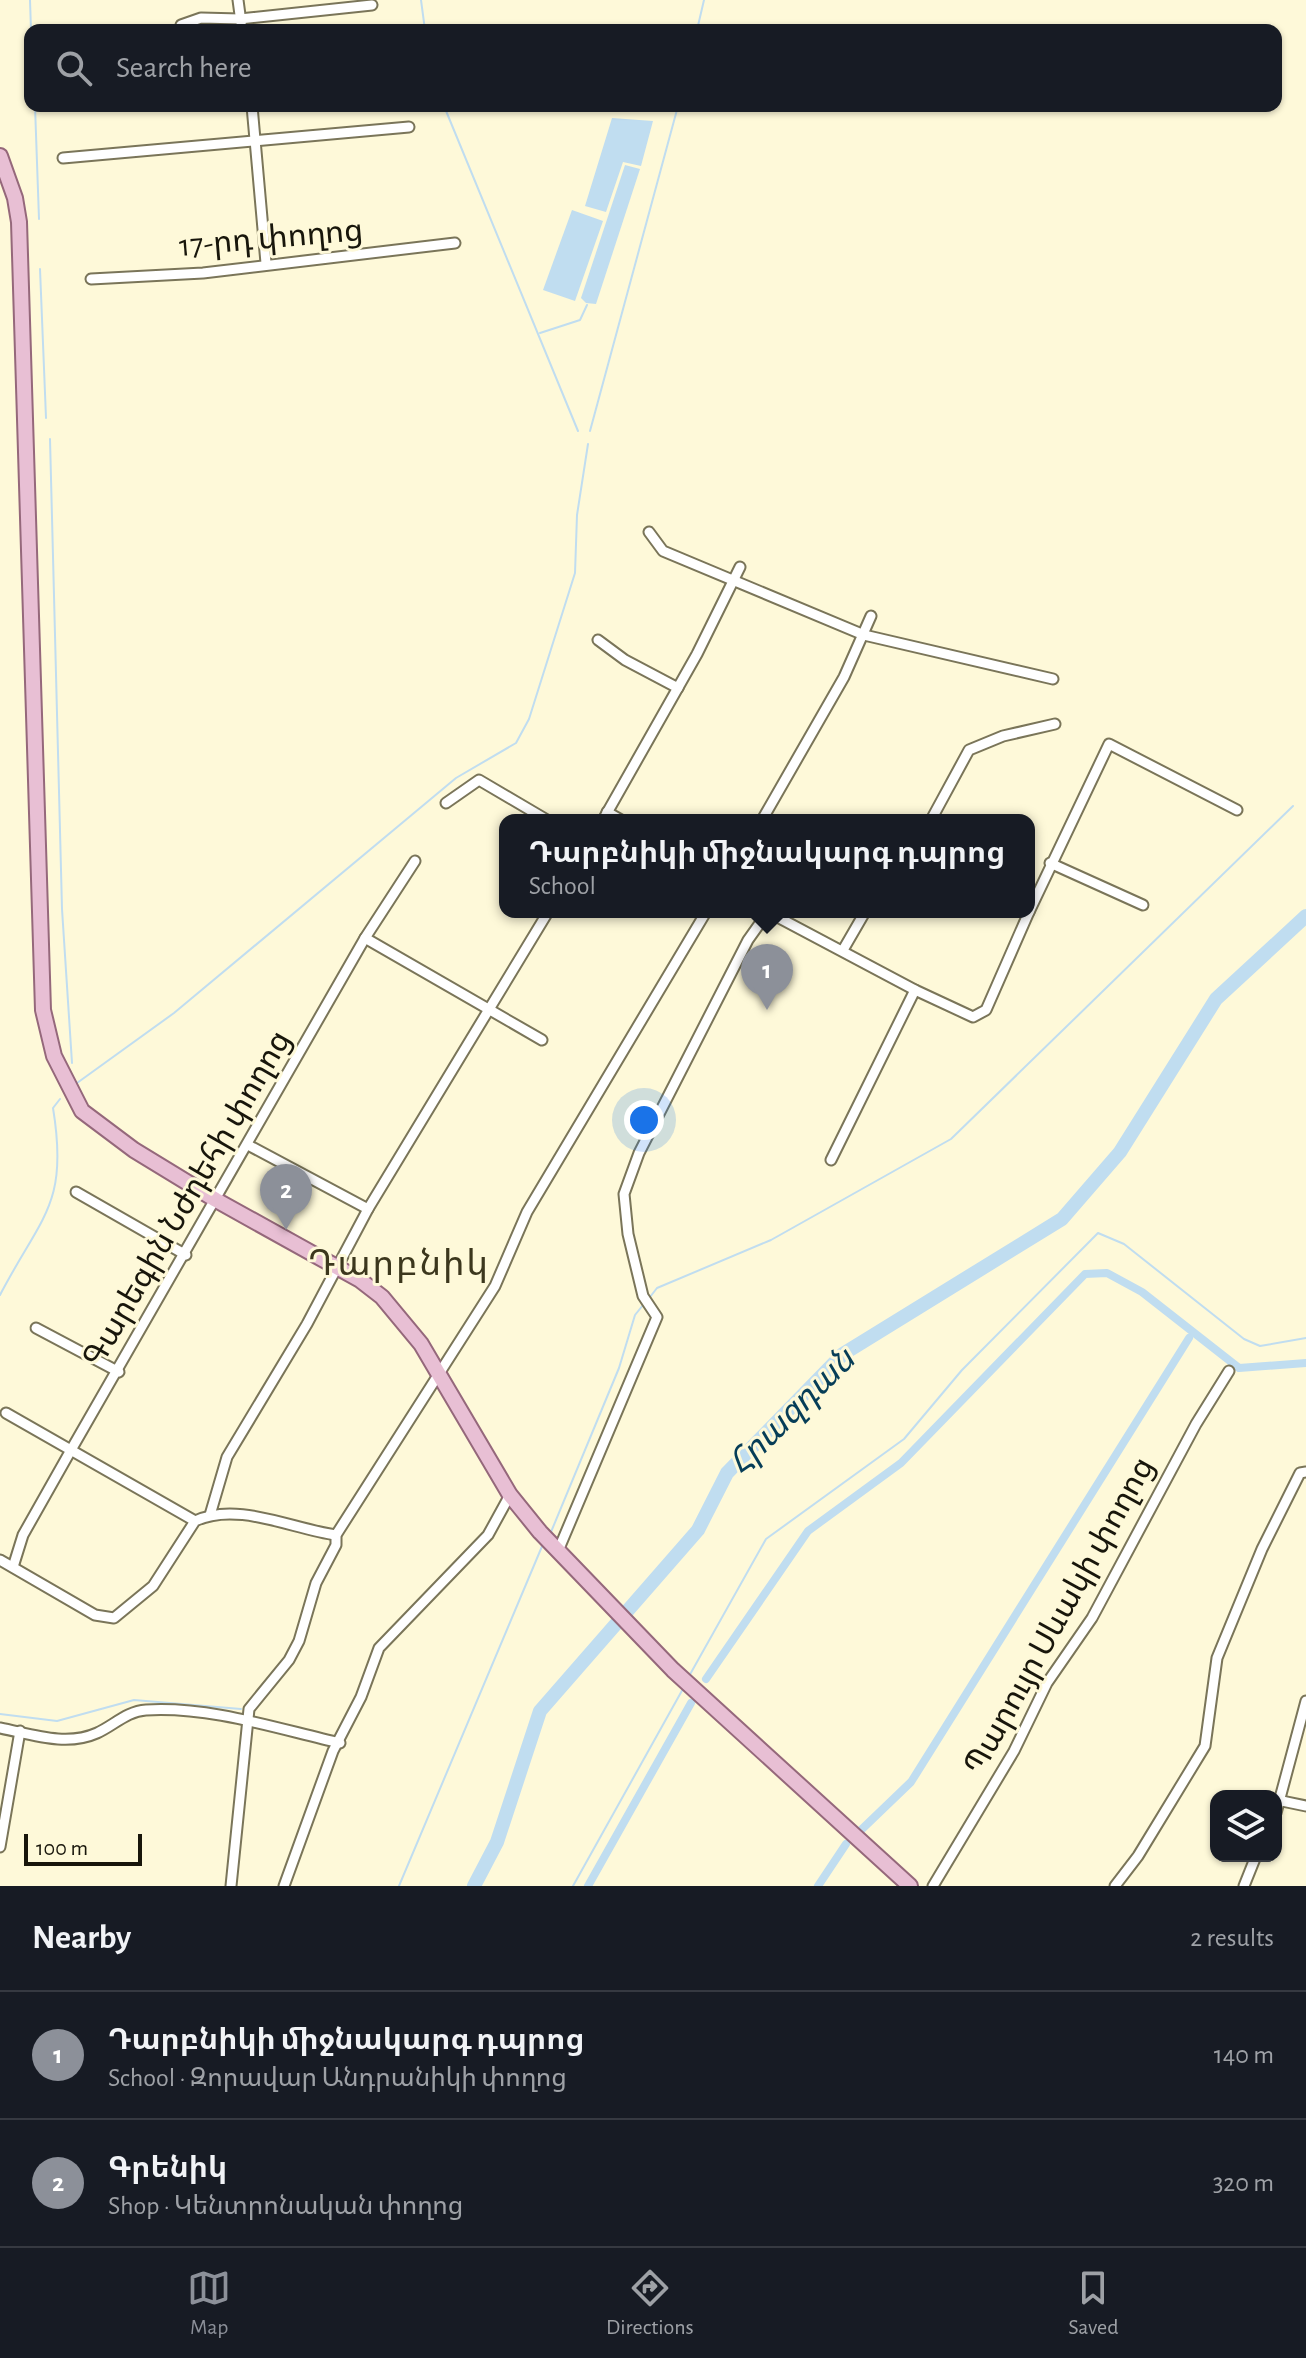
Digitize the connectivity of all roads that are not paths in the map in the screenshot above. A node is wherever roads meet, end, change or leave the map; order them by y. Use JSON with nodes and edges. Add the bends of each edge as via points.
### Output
{"nodes":[{"id":1,"x":238,"y":0,"type":"edge"},
{"id":2,"x":372,"y":5,"type":"dead end"},
{"id":3,"x":240,"y":19,"type":"junction"},
{"id":4,"x":184,"y":24,"type":"edge"},
{"id":5,"x":241,"y":24,"type":"edge"},
{"id":6,"x":253,"y":112,"type":"edge"},
{"id":7,"x":409,"y":127,"type":"dead end"},
{"id":8,"x":256,"y":140,"type":"junction"},
{"id":9,"x":0,"y":156,"type":"edge"},
{"id":10,"x":63,"y":158,"type":"dead end"},
{"id":11,"x":455,"y":243,"type":"dead end"},
{"id":12,"x":266,"y":263,"type":"junction"},
{"id":13,"x":91,"y":279,"type":"dead end"},
{"id":14,"x":649,"y":532,"type":"dead end"},
{"id":15,"x":740,"y":567,"type":"dead end"},
{"id":16,"x":733,"y":580,"type":"junction"},
{"id":17,"x":871,"y":616,"type":"dead end"},
{"id":18,"x":864,"y":635,"type":"junction"},
{"id":19,"x":598,"y":640,"type":"dead end"},
{"id":20,"x":1053,"y":679,"type":"dead end"},
{"id":21,"x":678,"y":688,"type":"junction"},
{"id":22,"x":1055,"y":724,"type":"dead end"},
{"id":23,"x":446,"y":803,"type":"dead end"},
{"id":24,"x":1237,"y":810,"type":"dead end"},
{"id":25,"x":537,"y":814,"type":"edge"},
{"id":26,"x":606,"y":814,"type":"edge"},
{"id":27,"x":765,"y":814,"type":"edge"},
{"id":28,"x":934,"y":814,"type":"edge"},
{"id":29,"x":415,"y":861,"type":"dead end"},
{"id":30,"x":1050,"y":863,"type":"junction"},
{"id":31,"x":1035,"y":898,"type":"edge"},
{"id":32,"x":1143,"y":905,"type":"dead end"},
{"id":33,"x":544,"y":918,"type":"edge"},
{"id":34,"x":702,"y":918,"type":"edge"},
{"id":35,"x":764,"y":918,"type":"edge"},
{"id":36,"x":780,"y":918,"type":"edge"},
{"id":37,"x":862,"y":918,"type":"edge"},
{"id":38,"x":1026,"y":918,"type":"edge"},
{"id":39,"x":365,"y":938,"type":"junction"},
{"id":40,"x":843,"y":950,"type":"junction"},
{"id":41,"x":915,"y":990,"type":"junction"},
{"id":42,"x":489,"y":1009,"type":"junction"},
{"id":43,"x":542,"y":1040,"type":"dead end"},
{"id":44,"x":248,"y":1145,"type":"junction"},
{"id":45,"x":831,"y":1160,"type":"dead end"},
{"id":46,"x":76,"y":1192,"type":"dead end"},
{"id":47,"x":216,"y":1200,"type":"junction"},
{"id":48,"x":368,"y":1209,"type":"junction"},
{"id":49,"x":186,"y":1255,"type":"junction"},
{"id":50,"x":336,"y":1266,"type":"junction"},
{"id":51,"x":36,"y":1328,"type":"dead end"},
{"id":52,"x":438,"y":1371,"type":"junction"},
{"id":53,"x":1229,"y":1371,"type":"dead end"},
{"id":54,"x":119,"y":1372,"type":"junction"},
{"id":55,"x":6,"y":1413,"type":"dead end"},
{"id":56,"x":71,"y":1450,"type":"junction"},
{"id":57,"x":1306,"y":1472,"type":"edge"},
{"id":58,"x":510,"y":1495,"type":"junction"},
{"id":59,"x":210,"y":1515,"type":"junction"},
{"id":60,"x":195,"y":1521,"type":"junction"},
{"id":61,"x":336,"y":1535,"type":"junction"},
{"id":62,"x":554,"y":1547,"type":"junction"},
{"id":63,"x":0,"y":1560,"type":"edge"},
{"id":64,"x":13,"y":1567,"type":"junction"},
{"id":65,"x":1306,"y":1701,"type":"edge"},
{"id":66,"x":246,"y":1722,"type":"junction"},
{"id":67,"x":0,"y":1728,"type":"edge"},
{"id":68,"x":20,"y":1731,"type":"junction"},
{"id":69,"x":340,"y":1743,"type":"junction"},
{"id":70,"x":1282,"y":1801,"type":"joint"},
{"id":71,"x":1306,"y":1806,"type":"edge"},
{"id":72,"x":0,"y":1847,"type":"edge"},
{"id":73,"x":1254,"y":1862,"type":"edge"},
{"id":74,"x":231,"y":1886,"type":"edge"},
{"id":75,"x":284,"y":1886,"type":"edge"},
{"id":76,"x":910,"y":1886,"type":"edge"},
{"id":77,"x":933,"y":1886,"type":"edge"},
{"id":78,"x":1115,"y":1886,"type":"edge"},
{"id":79,"x":1244,"y":1886,"type":"edge"}],
"edges":[{"from":1,"to":3,"type":"street"},
{"from":2,"to":3,"type":"street"},
{"from":3,"to":4,"type":"street","via":[[201,18]]},
{"from":3,"to":5,"type":"street"},
{"from":6,"to":8,"type":"street"},
{"from":7,"to":8,"type":"street"},
{"from":8,"to":10,"type":"street"},
{"from":8,"to":12,"type":"street"},
{"from":9,"to":47,"type":"main road","via":[[19,222],[43,1010],[54,1056],[82,1111]]},
{"from":11,"to":12,"type":"street","name":"17-րդ փողոց"},
{"from":12,"to":13,"type":"street","name":"17-րդ փողոց","via":[[203,273]]},
{"from":14,"to":16,"type":"street","via":[[663,551]]},
{"from":15,"to":16,"type":"street"},
{"from":16,"to":18,"type":"street"},
{"from":16,"to":21,"type":"street"},
{"from":17,"to":18,"type":"street"},
{"from":18,"to":20,"type":"street"},
{"from":18,"to":27,"type":"street"},
{"from":19,"to":21,"type":"street"},
{"from":21,"to":26,"type":"street"},
{"from":22,"to":28,"type":"street","via":[[969,750]]},
{"from":23,"to":25,"type":"street","via":[[479,780]]},
{"from":24,"to":30,"type":"street","via":[[1109,744]]},
{"from":29,"to":39,"type":"street","name":"Գարեգին Նժդեհի փողոց"},
{"from":30,"to":31,"type":"street"},
{"from":30,"to":32,"type":"street"},
{"from":33,"to":42,"type":"street"},
{"from":34,"to":52,"type":"street","via":[[527,1212],[495,1286]]},
{"from":35,"to":62,"type":"street","via":[[639,1153],[624,1194],[643,1296],[657,1317]]},
{"from":36,"to":40,"type":"street"},
{"from":37,"to":40,"type":"street"},
{"from":38,"to":41,"type":"street","via":[[981,1015],[973,1017]]},
{"from":39,"to":42,"type":"street"},
{"from":39,"to":44,"type":"street","name":"Գարեգին Նժդեհի փողոց"},
{"from":40,"to":41,"type":"street"},
{"from":41,"to":45,"type":"street"},
{"from":42,"to":43,"type":"street"},
{"from":42,"to":48,"type":"street"},
{"from":44,"to":47,"type":"street","name":"Գարեգին Նժդեհի փողոց"},
{"from":44,"to":48,"type":"street"},
{"from":46,"to":49,"type":"street"},
{"from":47,"to":49,"type":"street","name":"Գարեգին Նժդեհի փողոց"},
{"from":47,"to":50,"type":"main road"},
{"from":48,"to":50,"type":"street"},
{"from":49,"to":54,"type":"street","name":"Գարեգին Նժդեհի փողոց"},
{"from":50,"to":52,"type":"main road","via":[[395,1309]]},
{"from":50,"to":59,"type":"street","via":[[227,1457]]},
{"from":51,"to":54,"type":"street"},
{"from":52,"to":58,"type":"main road"},
{"from":52,"to":61,"type":"street"},
{"from":53,"to":77,"type":"street","name":"Պարույր Սևակի փողոց","via":[[1092,1618],[1047,1683],[1014,1751]]},
{"from":54,"to":56,"type":"street","name":"Գարեգին Նժդեհի փողոց"},
{"from":55,"to":56,"type":"street"},
{"from":56,"to":60,"type":"street"},
{"from":56,"to":64,"type":"street","name":"Գարեգին Նժդեհի փողոց","via":[[23,1535]]},
{"from":57,"to":78,"type":"street","via":[[1300,1473],[1262,1549],[1217,1658],[1205,1746]]},
{"from":58,"to":62,"type":"main road"},
{"from":58,"to":69,"type":"street","via":[[488,1535],[379,1648]]},
{"from":59,"to":60,"type":"street"},
{"from":59,"to":61,"type":"street","via":[[253,1517]]},
{"from":60,"to":64,"type":"street","via":[[153,1586],[114,1618],[95,1615]]},
{"from":61,"to":66,"type":"street","via":[[299,1641],[249,1709]]},
{"from":62,"to":76,"type":"main road","via":[[679,1676]]},
{"from":63,"to":64,"type":"street"},
{"from":65,"to":70,"type":"street"},
{"from":66,"to":68,"type":"street","via":[[148,1710],[134,1711],[77,1739]]},
{"from":66,"to":69,"type":"street"},
{"from":66,"to":74,"type":"street"},
{"from":67,"to":68,"type":"street"},
{"from":68,"to":72,"type":"street"},
{"from":69,"to":75,"type":"street"},
{"from":70,"to":71,"type":"street"},
{"from":73,"to":79,"type":"street"}]}
